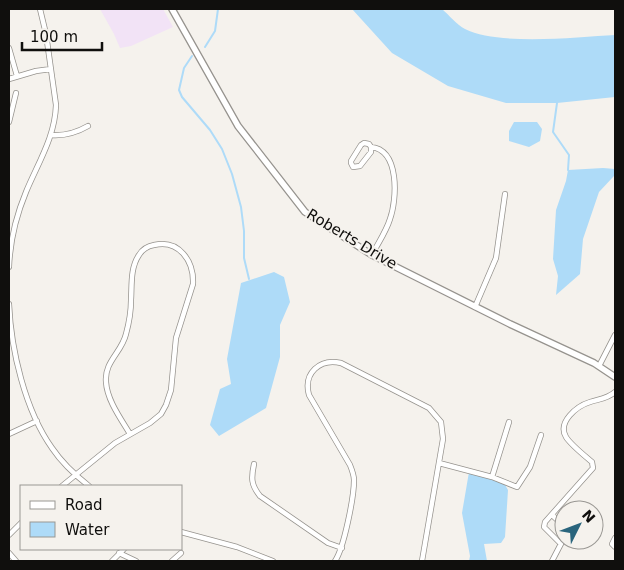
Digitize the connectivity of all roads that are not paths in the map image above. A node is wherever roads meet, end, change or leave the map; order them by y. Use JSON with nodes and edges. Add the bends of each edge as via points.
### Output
{"nodes":[{"id":1,"x":40,"y":9,"type":"edge"},
{"id":2,"x":172,"y":9,"type":"edge"},
{"id":3,"x":9,"y":48,"type":"edge"},
{"id":4,"x":51,"y":69,"type":"junction"},
{"id":5,"x":17,"y":76,"type":"junction"},
{"id":6,"x":9,"y":79,"type":"edge"},
{"id":7,"x":16,"y":93,"type":"dead end"},
{"id":8,"x":9,"y":120,"type":"edge"},
{"id":9,"x":88,"y":126,"type":"dead end"},
{"id":10,"x":51,"y":135,"type":"junction"},
{"id":11,"x":371,"y":147,"type":"junction"},
{"id":12,"x":505,"y":194,"type":"dead end"},
{"id":13,"x":10,"y":245,"type":"edge"},
{"id":14,"x":372,"y":255,"type":"junction"},
{"id":15,"x":9,"y":267,"type":"edge"},
{"id":16,"x":9,"y":304,"type":"edge"},
{"id":17,"x":475,"y":307,"type":"junction"},
{"id":18,"x":615,"y":335,"type":"edge"},
{"id":19,"x":598,"y":366,"type":"junction"},
{"id":20,"x":615,"y":377,"type":"edge"},
{"id":21,"x":615,"y":392,"type":"edge"},
{"id":22,"x":37,"y":421,"type":"junction"},
{"id":23,"x":509,"y":422,"type":"dead end"},
{"id":24,"x":9,"y":434,"type":"edge"},
{"id":25,"x":130,"y":434,"type":"junction"},
{"id":26,"x":542,"y":435,"type":"dead end"},
{"id":27,"x":439,"y":463,"type":"junction"},
{"id":28,"x":254,"y":464,"type":"dead end"},
{"id":29,"x":75,"y":475,"type":"junction"},
{"id":30,"x":492,"y":477,"type":"junction"},
{"id":31,"x":63,"y":485,"type":"edge"},
{"id":32,"x":88,"y":485,"type":"edge"},
{"id":33,"x":552,"y":514,"type":"joint"},
{"id":34,"x":20,"y":523,"type":"edge"},
{"id":35,"x":182,"y":532,"type":"edge"},
{"id":36,"x":9,"y":535,"type":"edge"},
{"id":37,"x":554,"y":537,"type":"edge"},
{"id":38,"x":615,"y":538,"type":"edge"},
{"id":39,"x":615,"y":547,"type":"edge"},
{"id":40,"x":342,"y":548,"type":"junction"},
{"id":41,"x":123,"y":550,"type":"edge"},
{"id":42,"x":9,"y":553,"type":"edge"},
{"id":43,"x":119,"y":553,"type":"junction"},
{"id":44,"x":181,"y":553,"type":"dead end"},
{"id":45,"x":16,"y":561,"type":"edge"},
{"id":46,"x":112,"y":561,"type":"edge"},
{"id":47,"x":136,"y":561,"type":"edge"},
{"id":48,"x":172,"y":561,"type":"edge"},
{"id":49,"x":273,"y":561,"type":"edge"},
{"id":50,"x":335,"y":561,"type":"edge"},
{"id":51,"x":422,"y":561,"type":"edge"}],
"edges":[{"from":1,"to":4,"type":"street"},
{"from":2,"to":14,"type":"street","name":"Roberts Drive","via":[[238,126],[296,203],[316,220]]},
{"from":3,"to":5,"type":"street"},
{"from":4,"to":5,"type":"street"},
{"from":4,"to":10,"type":"street","via":[[56,105]]},
{"from":5,"to":6,"type":"street"},
{"from":7,"to":8,"type":"street"},
{"from":9,"to":10,"type":"street","via":[[62,136]]},
{"from":10,"to":13,"type":"street","via":[[18,212]]},
{"from":11,"to":11,"type":"street","via":[[371,152],[360,166],[353,166],[351,161],[361,145],[367,143]]},
{"from":11,"to":14,"type":"street","via":[[378,149],[390,161],[395,189],[390,218]]},
{"from":12,"to":17,"type":"street","via":[[496,258]]},
{"from":13,"to":15,"type":"street"},
{"from":14,"to":17,"type":"street","name":"Roberts Drive"},
{"from":16,"to":22,"type":"street","via":[[17,362]]},
{"from":17,"to":19,"type":"street","name":"Roberts Drive"},
{"from":18,"to":19,"type":"street"},
{"from":19,"to":20,"type":"street","name":"Roberts Drive"},
{"from":21,"to":33,"type":"street","via":[[603,400],[582,406],[568,418],[564,428],[566,437],[592,462],[593,468]]},
{"from":22,"to":24,"type":"street"},
{"from":22,"to":29,"type":"street","via":[[51,447]]},
{"from":23,"to":30,"type":"street"},
{"from":25,"to":25,"type":"street","via":[[161,414],[171,390],[178,332],[193,284],[189,260],[173,245],[149,246],[137,256],[126,333],[110,361],[106,377],[110,399]]},
{"from":25,"to":29,"type":"street","via":[[115,442]]},
{"from":26,"to":30,"type":"street","via":[[530,467],[517,487]]},
{"from":27,"to":30,"type":"street"},
{"from":27,"to":40,"type":"street","via":[[442,426],[438,416],[429,408],[341,363],[326,362],[313,370],[307,382],[309,395],[354,476]]},
{"from":27,"to":51,"type":"street"},
{"from":28,"to":40,"type":"street","via":[[252,482],[260,496]]},
{"from":29,"to":31,"type":"street"},
{"from":29,"to":32,"type":"street"},
{"from":33,"to":37,"type":"street","via":[[544,527]]},
{"from":34,"to":36,"type":"street"},
{"from":35,"to":49,"type":"street","via":[[237,547]]},
{"from":38,"to":39,"type":"street","via":[[612,544]]},
{"from":40,"to":50,"type":"street"},
{"from":41,"to":43,"type":"street"},
{"from":42,"to":45,"type":"street"},
{"from":43,"to":46,"type":"street"},
{"from":43,"to":47,"type":"street"},
{"from":44,"to":48,"type":"street"}]}
